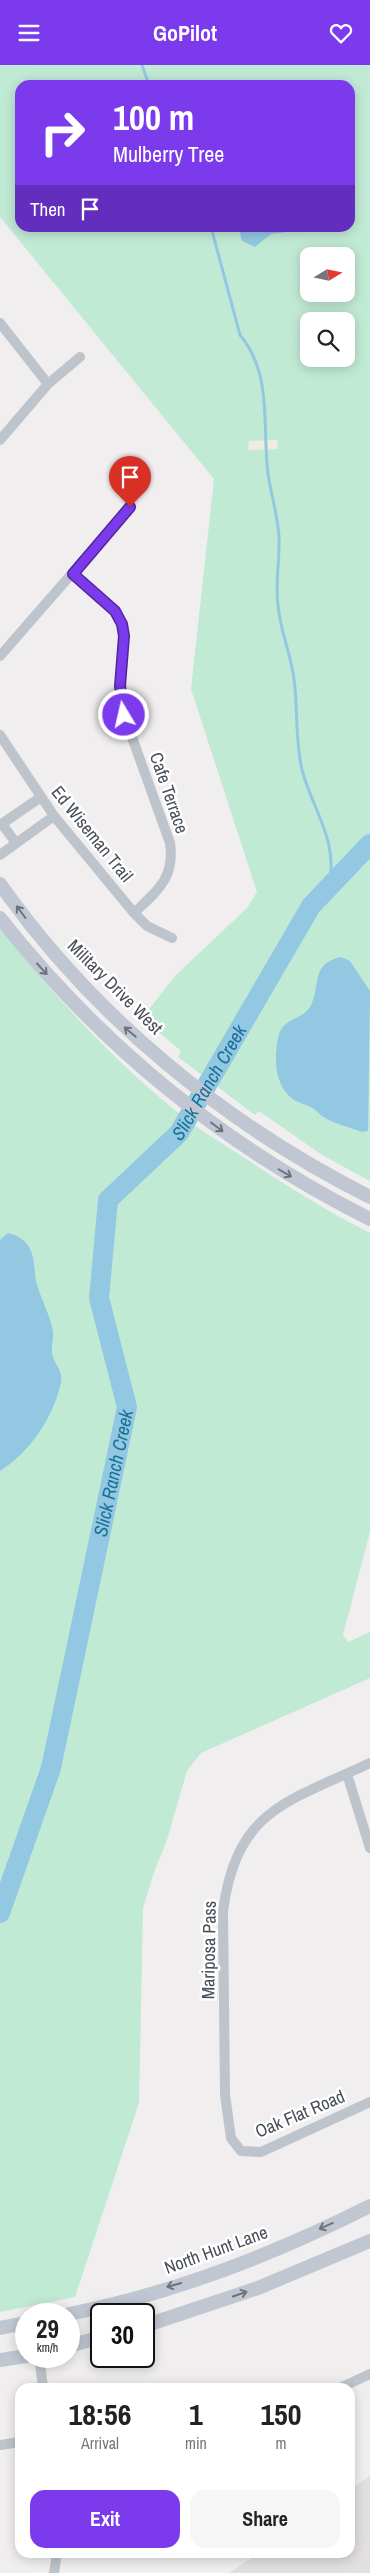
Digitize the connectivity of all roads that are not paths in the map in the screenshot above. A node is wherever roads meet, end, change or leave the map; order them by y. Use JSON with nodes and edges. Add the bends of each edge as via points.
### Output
{"nodes":[{"id":1,"x":0,"y":323,"type":"edge"},
{"id":2,"x":80,"y":357,"type":"dead end"},
{"id":3,"x":48,"y":384,"type":"junction"},
{"id":4,"x":0,"y":440,"type":"edge"},
{"id":5,"x":130,"y":507,"type":"dead end"},
{"id":6,"x":73,"y":574,"type":"junction"},
{"id":7,"x":0,"y":656,"type":"edge"},
{"id":8,"x":0,"y":735,"type":"edge"},
{"id":9,"x":41,"y":797,"type":"junction"},
{"id":10,"x":54,"y":816,"type":"junction"},
{"id":11,"x":1,"y":824,"type":"edge"},
{"id":12,"x":16,"y":843,"type":"junction"},
{"id":13,"x":0,"y":855,"type":"edge"},
{"id":14,"x":0,"y":884,"type":"edge"},
{"id":15,"x":134,"y":913,"type":"junction"},
{"id":16,"x":0,"y":918,"type":"edge"},
{"id":17,"x":172,"y":938,"type":"dead end"},
{"id":18,"x":370,"y":1197,"type":"edge"},
{"id":19,"x":370,"y":1219,"type":"edge"},
{"id":20,"x":370,"y":1763,"type":"edge"},
{"id":21,"x":347,"y":1774,"type":"junction"},
{"id":22,"x":370,"y":1848,"type":"edge"},
{"id":23,"x":370,"y":2101,"type":"edge"},
{"id":24,"x":241,"y":2151,"type":"joint"},
{"id":25,"x":370,"y":2206,"type":"edge"},
{"id":26,"x":370,"y":2241,"type":"edge"},
{"id":27,"x":80,"y":2311,"type":"edge"},
{"id":28,"x":155,"y":2322,"type":"edge"},
{"id":29,"x":15,"y":2325,"type":"edge"},
{"id":30,"x":0,"y":2328,"type":"edge"},
{"id":31,"x":15,"y":2358,"type":"edge"},
{"id":32,"x":0,"y":2360,"type":"edge"},
{"id":33,"x":41,"y":2368,"type":"edge"},
{"id":34,"x":370,"y":2374,"type":"edge"},
{"id":35,"x":42,"y":2383,"type":"edge"},
{"id":36,"x":351,"y":2383,"type":"edge"},
{"id":37,"x":15,"y":2443,"type":"edge"},
{"id":38,"x":0,"y":2445,"type":"edge"},
{"id":39,"x":56,"y":2558,"type":"edge"},
{"id":40,"x":54,"y":2573,"type":"edge"}],
"edges":[{"from":1,"to":3,"type":"street"},
{"from":2,"to":3,"type":"street"},
{"from":3,"to":4,"type":"street"},
{"from":5,"to":6,"type":"street"},
{"from":6,"to":7,"type":"street"},
{"from":6,"to":15,"type":"street","name":"Cafe Terrace","via":[[115,611],[122,624],[120,686],[124,715],[170,843],[172,859],[168,875],[159,889]]},
{"from":8,"to":9,"type":"street","name":"Ed Wiseman Trail"},
{"from":9,"to":10,"type":"street","name":"Ed Wiseman Trail"},
{"from":9,"to":11,"type":"street"},
{"from":10,"to":12,"type":"street"},
{"from":10,"to":15,"type":"street","name":"Ed Wiseman Trail"},
{"from":11,"to":12,"type":"street"},
{"from":12,"to":13,"type":"street"},
{"from":18,"to":14,"type":"main road","name":"Military Drive West","one_way":true,"via":[[294,1157],[256,1131],[203,1093],[118,1022],[43,941]]},
{"from":15,"to":17,"type":"street","name":"Ed Wiseman Trail","via":[[147,926]]},
{"from":16,"to":19,"type":"main road","one_way":true,"via":[[59,988],[118,1048],[151,1075],[244,1147]]},
{"from":20,"to":21,"type":"street","name":"Mariposa Pass"},
{"from":21,"to":22,"type":"street"},
{"from":21,"to":24,"type":"street","name":"Mariposa Pass","via":[[287,1800],[266,1815],[250,1833],[236,1857],[227,1883],[223,1911],[225,2095],[231,2138]]},
{"from":23,"to":24,"type":"street","name":"Oak Flat Road","via":[[260,2152]]},
{"from":25,"to":27,"type":"main road","name":"North Hunt Lane","one_way":true,"via":[[224,2269]]},
{"from":28,"to":26,"type":"main road","one_way":true,"via":[[258,2288]]},
{"from":29,"to":30,"type":"main road"},
{"from":31,"to":32,"type":"main road"},
{"from":33,"to":35,"type":"street"},
{"from":34,"to":36,"type":"street"},
{"from":37,"to":38,"type":"street"},
{"from":39,"to":40,"type":"street"}]}
